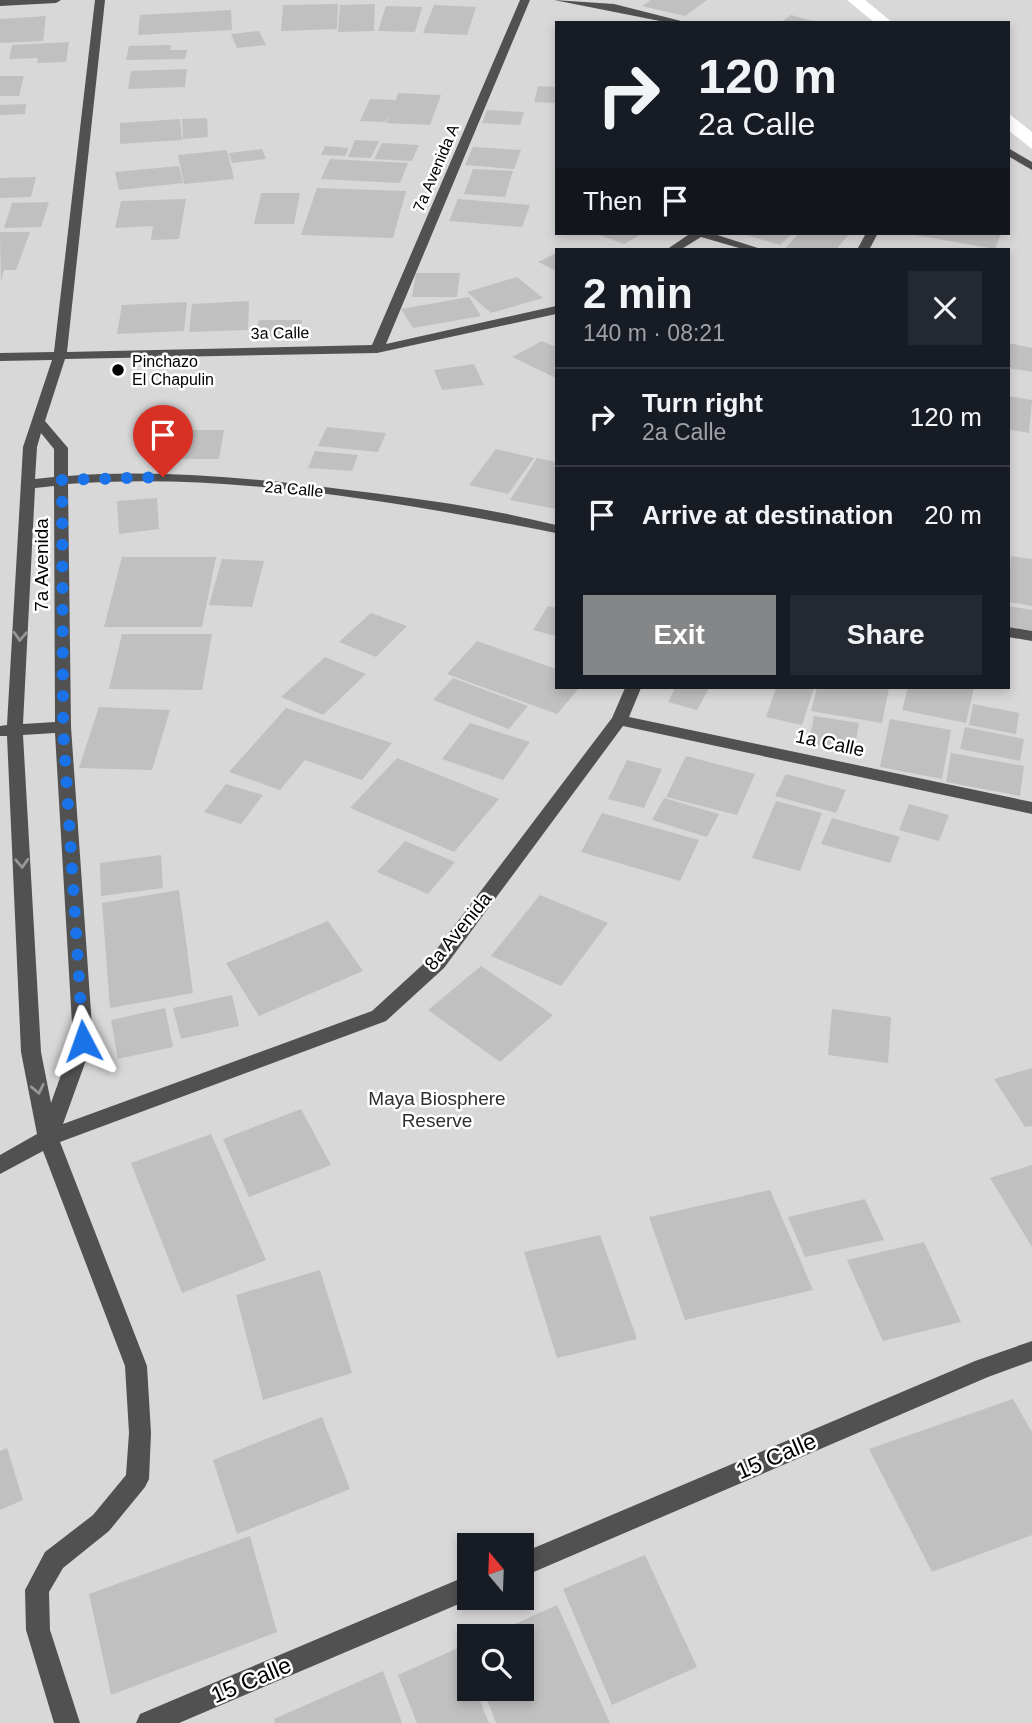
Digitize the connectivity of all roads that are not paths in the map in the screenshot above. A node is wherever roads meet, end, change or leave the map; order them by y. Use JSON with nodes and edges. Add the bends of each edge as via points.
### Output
{"nodes":[{"id":1,"x":57,"y":0,"type":"edge"},
{"id":2,"x":100,"y":0,"type":"edge"},
{"id":3,"x":525,"y":0,"type":"edge"},
{"id":4,"x":559,"y":0,"type":"edge"},
{"id":5,"x":0,"y":3,"type":"edge"},
{"id":6,"x":675,"y":21,"type":"edge"},
{"id":7,"x":1010,"y":152,"type":"edge"},
{"id":8,"x":1032,"y":167,"type":"edge"},
{"id":9,"x":696,"y":235,"type":"edge"},
{"id":10,"x":706,"y":235,"type":"edge"},
{"id":11,"x":675,"y":248,"type":"edge"},
{"id":12,"x":751,"y":248,"type":"edge"},
{"id":13,"x":555,"y":310,"type":"edge"},
{"id":14,"x":377,"y":349,"type":"junction"},
{"id":15,"x":60,"y":355,"type":"junction"},
{"id":16,"x":0,"y":357,"type":"edge"},
{"id":17,"x":39,"y":422,"type":"junction"},
{"id":18,"x":62,"y":480,"type":"junction"},
{"id":19,"x":29,"y":484,"type":"junction"},
{"id":20,"x":555,"y":529,"type":"edge"},
{"id":21,"x":1010,"y":632,"type":"edge"},
{"id":22,"x":1032,"y":636,"type":"edge"},
{"id":23,"x":633,"y":689,"type":"edge"},
{"id":24,"x":619,"y":720,"type":"junction"},
{"id":25,"x":63,"y":727,"type":"junction"},
{"id":26,"x":8,"y":730,"type":"edge"},
{"id":27,"x":1032,"y":808,"type":"edge"},
{"id":28,"x":48,"y":1138,"type":"junction"},
{"id":29,"x":0,"y":1165,"type":"edge"},
{"id":30,"x":1032,"y":1351,"type":"edge"},
{"id":31,"x":534,"y":1559,"type":"edge"},
{"id":32,"x":457,"y":1592,"type":"edge"},
{"id":33,"x":67,"y":1723,"type":"edge"},
{"id":34,"x":149,"y":1723,"type":"edge"}],
"edges":[{"from":1,"to":5,"type":"street"},
{"from":2,"to":15,"type":"street"},
{"from":3,"to":14,"type":"street","name":"7a Avenida A"},
{"from":4,"to":6,"type":"street"},
{"from":7,"to":8,"type":"street"},
{"from":9,"to":11,"type":"street"},
{"from":10,"to":12,"type":"street"},
{"from":13,"to":14,"type":"street","name":"3a Calle"},
{"from":14,"to":15,"type":"street","name":"3a Calle"},
{"from":15,"to":16,"type":"street","name":"3a Calle"},
{"from":15,"to":17,"type":"street"},
{"from":17,"to":18,"type":"street","name":"7a Avenida","via":[[61,448]]},
{"from":17,"to":19,"type":"street","via":[[30,447]]},
{"from":18,"to":19,"type":"street","name":"2a Calle"},
{"from":18,"to":20,"type":"street","name":"2a Calle","via":[[163,477],[322,491]]},
{"from":18,"to":25,"type":"street","name":"7a Avenida"},
{"from":19,"to":26,"type":"street","one_way":true},
{"from":21,"to":22,"type":"street"},
{"from":23,"to":24,"type":"street","name":"8a Avenida"},
{"from":24,"to":27,"type":"street","name":"1a Calle"},
{"from":24,"to":28,"type":"street","name":"8a Avenida","via":[[437,963],[379,1016]]},
{"from":25,"to":26,"type":"street"},
{"from":25,"to":28,"type":"street","name":"7a Avenida","via":[[83,1041]]},
{"from":26,"to":28,"type":"street","one_way":true,"via":[[31,1052]]},
{"from":28,"to":29,"type":"street","name":"8a Avenida"},
{"from":28,"to":33,"type":"street","via":[[136,1366],[141,1433],[137,1479],[101,1523],[54,1560],[37,1590],[38,1630]]},
{"from":30,"to":31,"type":"street","name":"15 Calle"},
{"from":32,"to":34,"type":"street","name":"15 Calle"}]}
